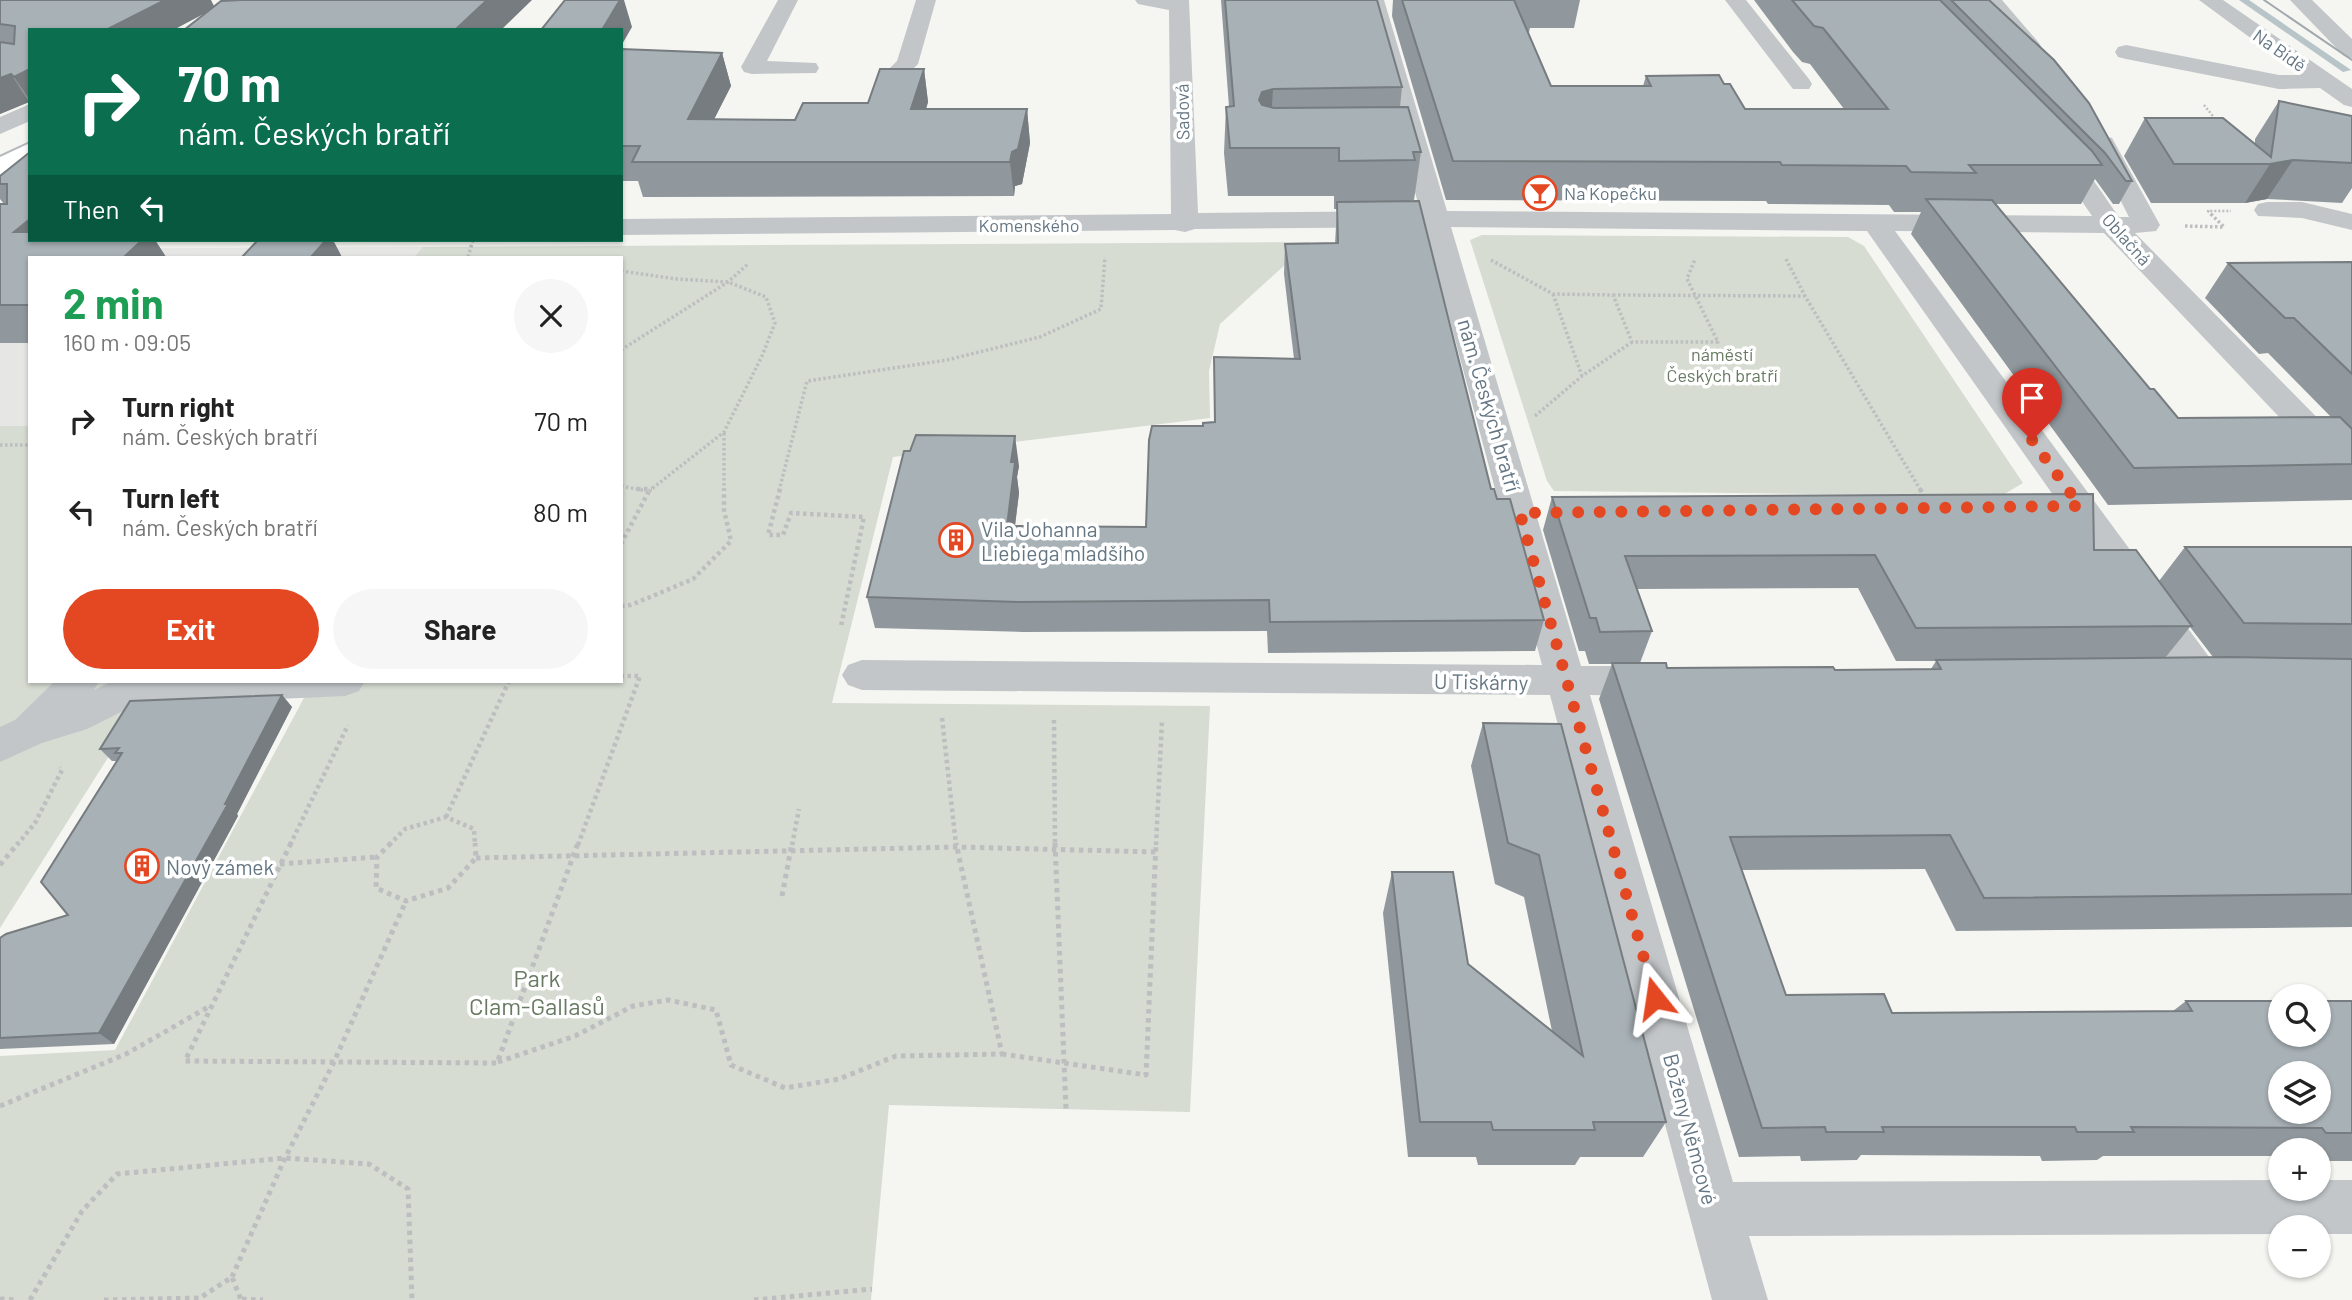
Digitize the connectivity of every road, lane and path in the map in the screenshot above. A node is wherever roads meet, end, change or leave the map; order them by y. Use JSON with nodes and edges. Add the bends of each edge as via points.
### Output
{"nodes":[{"id":1,"x":788,"y":0,"type":"edge"},
{"id":2,"x":926,"y":0,"type":"edge"},
{"id":3,"x":1145,"y":0,"type":"edge"},
{"id":4,"x":1735,"y":0,"type":"edge"},
{"id":5,"x":1991,"y":0,"type":"edge"},
{"id":6,"x":2209,"y":0,"type":"edge"},
{"id":7,"x":2300,"y":0,"type":"edge"},
{"id":8,"x":1179,"y":2,"type":"edge"},
{"id":9,"x":1375,"y":4,"type":"edge"},
{"id":10,"x":1403,"y":6,"type":"edge"},
{"id":11,"x":2352,"y":51,"type":"edge"},
{"id":12,"x":2126,"y":52,"type":"dead end"},
{"id":13,"x":2161,"y":59,"type":"junction"},
{"id":14,"x":2041,"y":61,"type":"edge"},
{"id":15,"x":808,"y":68,"type":"dead end"},
{"id":16,"x":887,"y":82,"type":"edge"},
{"id":17,"x":2325,"y":82,"type":"junction"},
{"id":18,"x":1801,"y":84,"type":"dead end"},
{"id":19,"x":2352,"y":100,"type":"edge"},
{"id":20,"x":28,"y":112,"type":"edge"},
{"id":21,"x":2091,"y":122,"type":"edge"},
{"id":22,"x":0,"y":127,"type":"edge"},
{"id":23,"x":2222,"y":127,"type":"edge"},
{"id":24,"x":2038,"y":137,"type":"edge"},
{"id":25,"x":1415,"y":143,"type":"junction"},
{"id":26,"x":1385,"y":144,"type":"edge"},
{"id":27,"x":28,"y":151,"type":"edge"},
{"id":28,"x":0,"y":167,"type":"edge"},
{"id":29,"x":2267,"y":210,"type":"joint"},
{"id":30,"x":1437,"y":219,"type":"junction"},
{"id":31,"x":1695,"y":220,"type":"junction"},
{"id":32,"x":1765,"y":221,"type":"junction"},
{"id":33,"x":1874,"y":221,"type":"junction"},
{"id":34,"x":2109,"y":222,"type":"junction"},
{"id":35,"x":2352,"y":222,"type":"edge"},
{"id":36,"x":1108,"y":224,"type":"junction"},
{"id":37,"x":1185,"y":224,"type":"junction"},
{"id":38,"x":2147,"y":225,"type":"junction"},
{"id":39,"x":790,"y":226,"type":"junction"},
{"id":40,"x":623,"y":227,"type":"edge"},
{"id":41,"x":1447,"y":252,"type":"junction"},
{"id":42,"x":623,"y":271,"type":"edge"},
{"id":43,"x":728,"y":282,"type":"junction"},
{"id":44,"x":1553,"y":294,"type":"junction"},
{"id":45,"x":1613,"y":295,"type":"junction"},
{"id":46,"x":1696,"y":295,"type":"junction"},
{"id":47,"x":1805,"y":296,"type":"junction"},
{"id":48,"x":1632,"y":342,"type":"junction"},
{"id":49,"x":623,"y":349,"type":"edge"},
{"id":50,"x":1582,"y":376,"type":"junction"},
{"id":51,"x":1495,"y":422,"type":"junction"},
{"id":52,"x":724,"y":432,"type":"junction"},
{"id":53,"x":0,"y":445,"type":"edge"},
{"id":54,"x":28,"y":445,"type":"edge"},
{"id":55,"x":2352,"y":473,"type":"edge"},
{"id":56,"x":623,"y":486,"type":"edge"},
{"id":57,"x":649,"y":491,"type":"junction"},
{"id":58,"x":2039,"y":506,"type":"edge"},
{"id":59,"x":2080,"y":506,"type":"junction"},
{"id":60,"x":1932,"y":508,"type":"edge"},
{"id":61,"x":1534,"y":513,"type":"joint"},
{"id":62,"x":623,"y":540,"type":"edge"},
{"id":63,"x":623,"y":606,"type":"edge"},
{"id":64,"x":841,"y":626,"type":"dead end"},
{"id":65,"x":2201,"y":675,"type":"junction"},
{"id":66,"x":623,"y":676,"type":"edge"},
{"id":67,"x":862,"y":676,"type":"dead end"},
{"id":68,"x":937,"y":676,"type":"junction"},
{"id":69,"x":2160,"y":676,"type":"edge"},
{"id":70,"x":2242,"y":676,"type":"edge"},
{"id":71,"x":1054,"y":677,"type":"junction"},
{"id":72,"x":1163,"y":678,"type":"junction"},
{"id":73,"x":1692,"y":680,"type":"edge"},
{"id":74,"x":1567,"y":682,"type":"junction"},
{"id":75,"x":77,"y":683,"type":"edge"},
{"id":76,"x":508,"y":683,"type":"edge"},
{"id":77,"x":349,"y":699,"type":"edge"},
{"id":78,"x":15,"y":738,"type":"edge"},
{"id":79,"x":799,"y":809,"type":"dead end"},
{"id":80,"x":446,"y":817,"type":"junction"},
{"id":81,"x":956,"y":847,"type":"junction"},
{"id":82,"x":792,"y":849,"type":"junction"},
{"id":83,"x":1055,"y":849,"type":"junction"},
{"id":84,"x":1157,"y":852,"type":"junction"},
{"id":85,"x":573,"y":856,"type":"junction"},
{"id":86,"x":377,"y":857,"type":"junction"},
{"id":87,"x":476,"y":858,"type":"junction"},
{"id":88,"x":280,"y":864,"type":"junction"},
{"id":89,"x":0,"y":865,"type":"edge"},
{"id":90,"x":782,"y":896,"type":"dead end"},
{"id":91,"x":406,"y":901,"type":"junction"},
{"id":92,"x":213,"y":1004,"type":"junction"},
{"id":93,"x":1002,"y":1055,"type":"junction"},
{"id":94,"x":497,"y":1063,"type":"junction"},
{"id":95,"x":1064,"y":1063,"type":"junction"},
{"id":96,"x":333,"y":1064,"type":"junction"},
{"id":97,"x":0,"y":1106,"type":"edge"},
{"id":98,"x":1066,"y":1109,"type":"dead end"},
{"id":99,"x":285,"y":1158,"type":"junction"},
{"id":100,"x":2352,"y":1207,"type":"edge"},
{"id":101,"x":1713,"y":1209,"type":"junction"},
{"id":102,"x":232,"y":1276,"type":"junction"},
{"id":103,"x":872,"y":1289,"type":"dead end"},
{"id":104,"x":0,"y":1298,"type":"edge"},
{"id":105,"x":201,"y":1299,"type":"edge"},
{"id":106,"x":15,"y":1300,"type":"edge"},
{"id":107,"x":30,"y":1300,"type":"edge"},
{"id":108,"x":104,"y":1300,"type":"edge"},
{"id":109,"x":242,"y":1300,"type":"edge"},
{"id":110,"x":264,"y":1300,"type":"edge"},
{"id":111,"x":412,"y":1300,"type":"edge"},
{"id":112,"x":754,"y":1300,"type":"edge"},
{"id":113,"x":1740,"y":1300,"type":"edge"}],
"edges":[{"from":1,"to":15,"type":"street","via":[[752,67]]},
{"from":2,"to":16,"type":"street","via":[[906,64]]},
{"from":3,"to":8,"type":"street"},
{"from":4,"to":18,"type":"street"},
{"from":5,"to":14,"type":"street"},
{"from":6,"to":17,"type":"street","name":"Na Bídě"},
{"from":7,"to":11,"type":"street"},
{"from":8,"to":37,"type":"street","name":"Sadová"},
{"from":9,"to":10,"type":"street"},
{"from":9,"to":25,"type":"street"},
{"from":12,"to":13,"type":"street"},
{"from":13,"to":17,"type":"street","via":[[2279,82]]},
{"from":13,"to":23,"type":"path"},
{"from":17,"to":19,"type":"street","name":"Na Bídě"},
{"from":20,"to":22,"type":"street"},
{"from":21,"to":38,"type":"street"},
{"from":24,"to":34,"type":"street","name":"Oblačná","via":[[2082,183]]},
{"from":25,"to":26,"type":"street"},
{"from":25,"to":30,"type":"street"},
{"from":27,"to":28,"type":"main road"},
{"from":29,"to":35,"type":"street","via":[[2302,210]]},
{"from":29,"to":38,"type":"path","via":[[2208,211],[2224,227]]},
{"from":30,"to":31,"type":"street"},
{"from":30,"to":37,"type":"street","name":"Komenského"},
{"from":30,"to":41,"type":"street","name":"nám. Českých bratří"},
{"from":31,"to":32,"type":"street"},
{"from":31,"to":46,"type":"path","via":[[1704,236],[1687,279]]},
{"from":32,"to":33,"type":"street"},
{"from":32,"to":47,"type":"path"},
{"from":33,"to":34,"type":"street"},
{"from":33,"to":59,"type":"street"},
{"from":34,"to":38,"type":"street"},
{"from":34,"to":55,"type":"street","name":"Oblačná"},
{"from":36,"to":37,"type":"street","name":"Komenského"},
{"from":36,"to":39,"type":"street","name":"Komenského"},
{"from":36,"to":64,"type":"path","via":[[1101,309],[1040,337],[947,360],[807,381],[768,535],[783,535],[791,513],[864,517]]},
{"from":39,"to":40,"type":"street","name":"Komenského"},
{"from":39,"to":43,"type":"path"},
{"from":41,"to":44,"type":"path","via":[[1474,251]]},
{"from":41,"to":51,"type":"street","name":"nám. Českých bratří"},
{"from":42,"to":43,"type":"path"},
{"from":43,"to":49,"type":"path"},
{"from":43,"to":52,"type":"path","via":[[766,297],[775,323]]},
{"from":44,"to":45,"type":"path"},
{"from":44,"to":50,"type":"path"},
{"from":45,"to":46,"type":"path"},
{"from":45,"to":48,"type":"path"},
{"from":46,"to":47,"type":"path"},
{"from":46,"to":48,"type":"path","via":[[1718,342]]},
{"from":47,"to":60,"type":"path"},
{"from":48,"to":50,"type":"path"},
{"from":50,"to":51,"type":"path","via":[[1529,422]]},
{"from":51,"to":61,"type":"street","name":"nám. Českých bratří"},
{"from":52,"to":57,"type":"path"},
{"from":52,"to":63,"type":"path","via":[[724,510],[730,541],[693,579]]},
{"from":53,"to":54,"type":"path"},
{"from":56,"to":57,"type":"path"},
{"from":57,"to":62,"type":"path"},
{"from":58,"to":59,"type":"street"},
{"from":59,"to":65,"type":"street"},
{"from":61,"to":74,"type":"street","name":"Boženy Němcové"},
{"from":65,"to":69,"type":"street"},
{"from":65,"to":70,"type":"street"},
{"from":66,"to":85,"type":"path","via":[[640,676]]},
{"from":67,"to":68,"type":"street","name":"U Tiskárny"},
{"from":68,"to":71,"type":"street","name":"U Tiskárny"},
{"from":68,"to":81,"type":"path"},
{"from":71,"to":72,"type":"street","name":"U Tiskárny"},
{"from":71,"to":83,"type":"path"},
{"from":72,"to":74,"type":"street","name":"U Tiskárny"},
{"from":72,"to":84,"type":"path"},
{"from":73,"to":74,"type":"street","name":"U Tiskárny"},
{"from":74,"to":101,"type":"street","name":"Boženy Němcové"},
{"from":75,"to":78,"type":"street"},
{"from":76,"to":80,"type":"path"},
{"from":77,"to":78,"type":"street","via":[[129,690],[73,718]]},
{"from":77,"to":88,"type":"path"},
{"from":78,"to":89,"type":"path","via":[[62,770],[36,823]]},
{"from":79,"to":82,"type":"path"},
{"from":80,"to":86,"type":"path","via":[[405,829]]},
{"from":80,"to":87,"type":"path","via":[[474,829]]},
{"from":81,"to":82,"type":"path"},
{"from":81,"to":83,"type":"path"},
{"from":81,"to":93,"type":"path"},
{"from":82,"to":85,"type":"path"},
{"from":82,"to":90,"type":"path"},
{"from":83,"to":84,"type":"path"},
{"from":83,"to":95,"type":"path"},
{"from":84,"to":95,"type":"path","via":[[1146,1075]]},
{"from":85,"to":87,"type":"path"},
{"from":85,"to":94,"type":"path"},
{"from":86,"to":88,"type":"path"},
{"from":86,"to":91,"type":"path","via":[[376,888]]},
{"from":87,"to":91,"type":"path","via":[[448,888]]},
{"from":88,"to":92,"type":"path"},
{"from":91,"to":96,"type":"path"},
{"from":92,"to":96,"type":"path","via":[[185,1061]]},
{"from":92,"to":97,"type":"path","via":[[126,1054]]},
{"from":93,"to":94,"type":"path","via":[[896,1056],[839,1079],[785,1088],[731,1065],[716,1010],[668,1000],[633,1006],[575,1036]]},
{"from":93,"to":95,"type":"path"},
{"from":94,"to":96,"type":"path"},
{"from":95,"to":98,"type":"path"},
{"from":96,"to":99,"type":"path"},
{"from":99,"to":102,"type":"path"},
{"from":99,"to":107,"type":"path","via":[[117,1174],[82,1211]]},
{"from":99,"to":111,"type":"path","via":[[369,1164],[408,1189]]},
{"from":100,"to":101,"type":"street"},
{"from":101,"to":113,"type":"street","name":"Boženy Němcové"},
{"from":102,"to":105,"type":"path"},
{"from":102,"to":109,"type":"path"},
{"from":103,"to":112,"type":"path"},
{"from":104,"to":106,"type":"path"},
{"from":105,"to":108,"type":"path"},
{"from":109,"to":110,"type":"path"}]}
